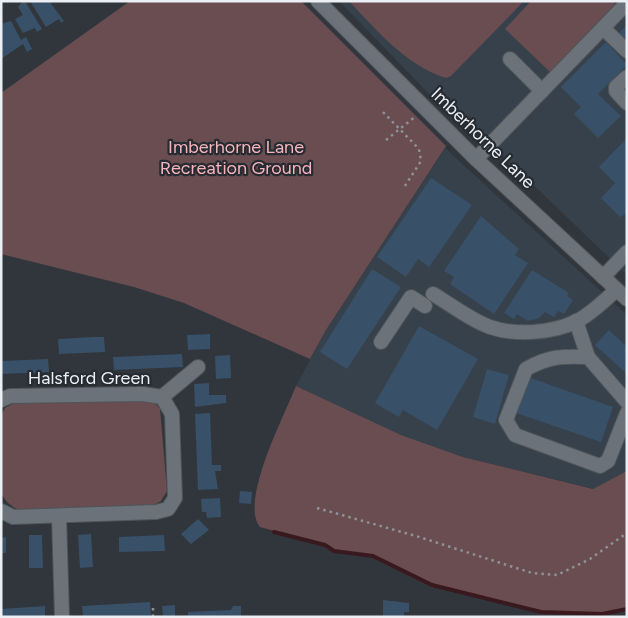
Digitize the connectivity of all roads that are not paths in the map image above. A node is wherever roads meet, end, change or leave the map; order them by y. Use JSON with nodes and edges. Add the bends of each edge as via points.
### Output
{"nodes":[{"id":1,"x":318,"y":1,"type":"edge"},
{"id":2,"x":627,"y":4,"type":"edge"},
{"id":3,"x":603,"y":28,"type":"junction"},
{"id":4,"x":627,"y":51,"type":"edge"},
{"id":5,"x":510,"y":59,"type":"dead end"},
{"id":6,"x":627,"y":77,"type":"edge"},
{"id":7,"x":542,"y":91,"type":"junction"},
{"id":8,"x":627,"y":103,"type":"edge"},
{"id":9,"x":476,"y":158,"type":"junction"},
{"id":10,"x":627,"y":252,"type":"edge"},
{"id":11,"x":603,"y":277,"type":"junction"},
{"id":12,"x":616,"y":290,"type":"junction"},
{"id":13,"x":627,"y":299,"type":"edge"},
{"id":14,"x":576,"y":321,"type":"junction"},
{"id":15,"x":381,"y":342,"type":"dead end"},
{"id":16,"x":588,"y":358,"type":"junction"},
{"id":17,"x":198,"y":367,"type":"dead end"},
{"id":18,"x":162,"y":397,"type":"junction"},
{"id":19,"x":1,"y":400,"type":"edge"},
{"id":20,"x":627,"y":402,"type":"edge"},
{"id":21,"x":627,"y":413,"type":"edge"},
{"id":22,"x":1,"y":511,"type":"edge"},
{"id":23,"x":59,"y":516,"type":"junction"},
{"id":24,"x":62,"y":617,"type":"edge"}],
"edges":[{"from":1,"to":9,"type":"street","name":"Imberhorne Lane"},
{"from":2,"to":3,"type":"street"},
{"from":3,"to":4,"type":"street"},
{"from":3,"to":7,"type":"street"},
{"from":5,"to":7,"type":"street"},
{"from":6,"to":8,"type":"street","via":[[616,87]]},
{"from":7,"to":9,"type":"street"},
{"from":9,"to":11,"type":"street","name":"Imberhorne Lane"},
{"from":10,"to":11,"type":"street"},
{"from":11,"to":12,"type":"street","name":"Imberhorne Lane"},
{"from":12,"to":13,"type":"street","name":"Imberhorne Lane"},
{"from":12,"to":14,"type":"street"},
{"from":14,"to":15,"type":"street","via":[[549,330],[518,332],[489,327],[430,298],[411,297]]},
{"from":14,"to":16,"type":"street"},
{"from":16,"to":20,"type":"street"},
{"from":16,"to":21,"type":"street","via":[[560,356],[526,369],[506,420],[509,428],[515,435],[600,466],[608,461]]},
{"from":17,"to":18,"type":"street"},
{"from":18,"to":19,"type":"street","name":"Halsford Green","via":[[143,394],[10,396]]},
{"from":18,"to":23,"type":"street","name":"Halsford Green","via":[[172,414],[175,498],[168,509]]},
{"from":22,"to":23,"type":"street","name":"Halsford Green","via":[[13,517]]},
{"from":23,"to":24,"type":"street"}]}
